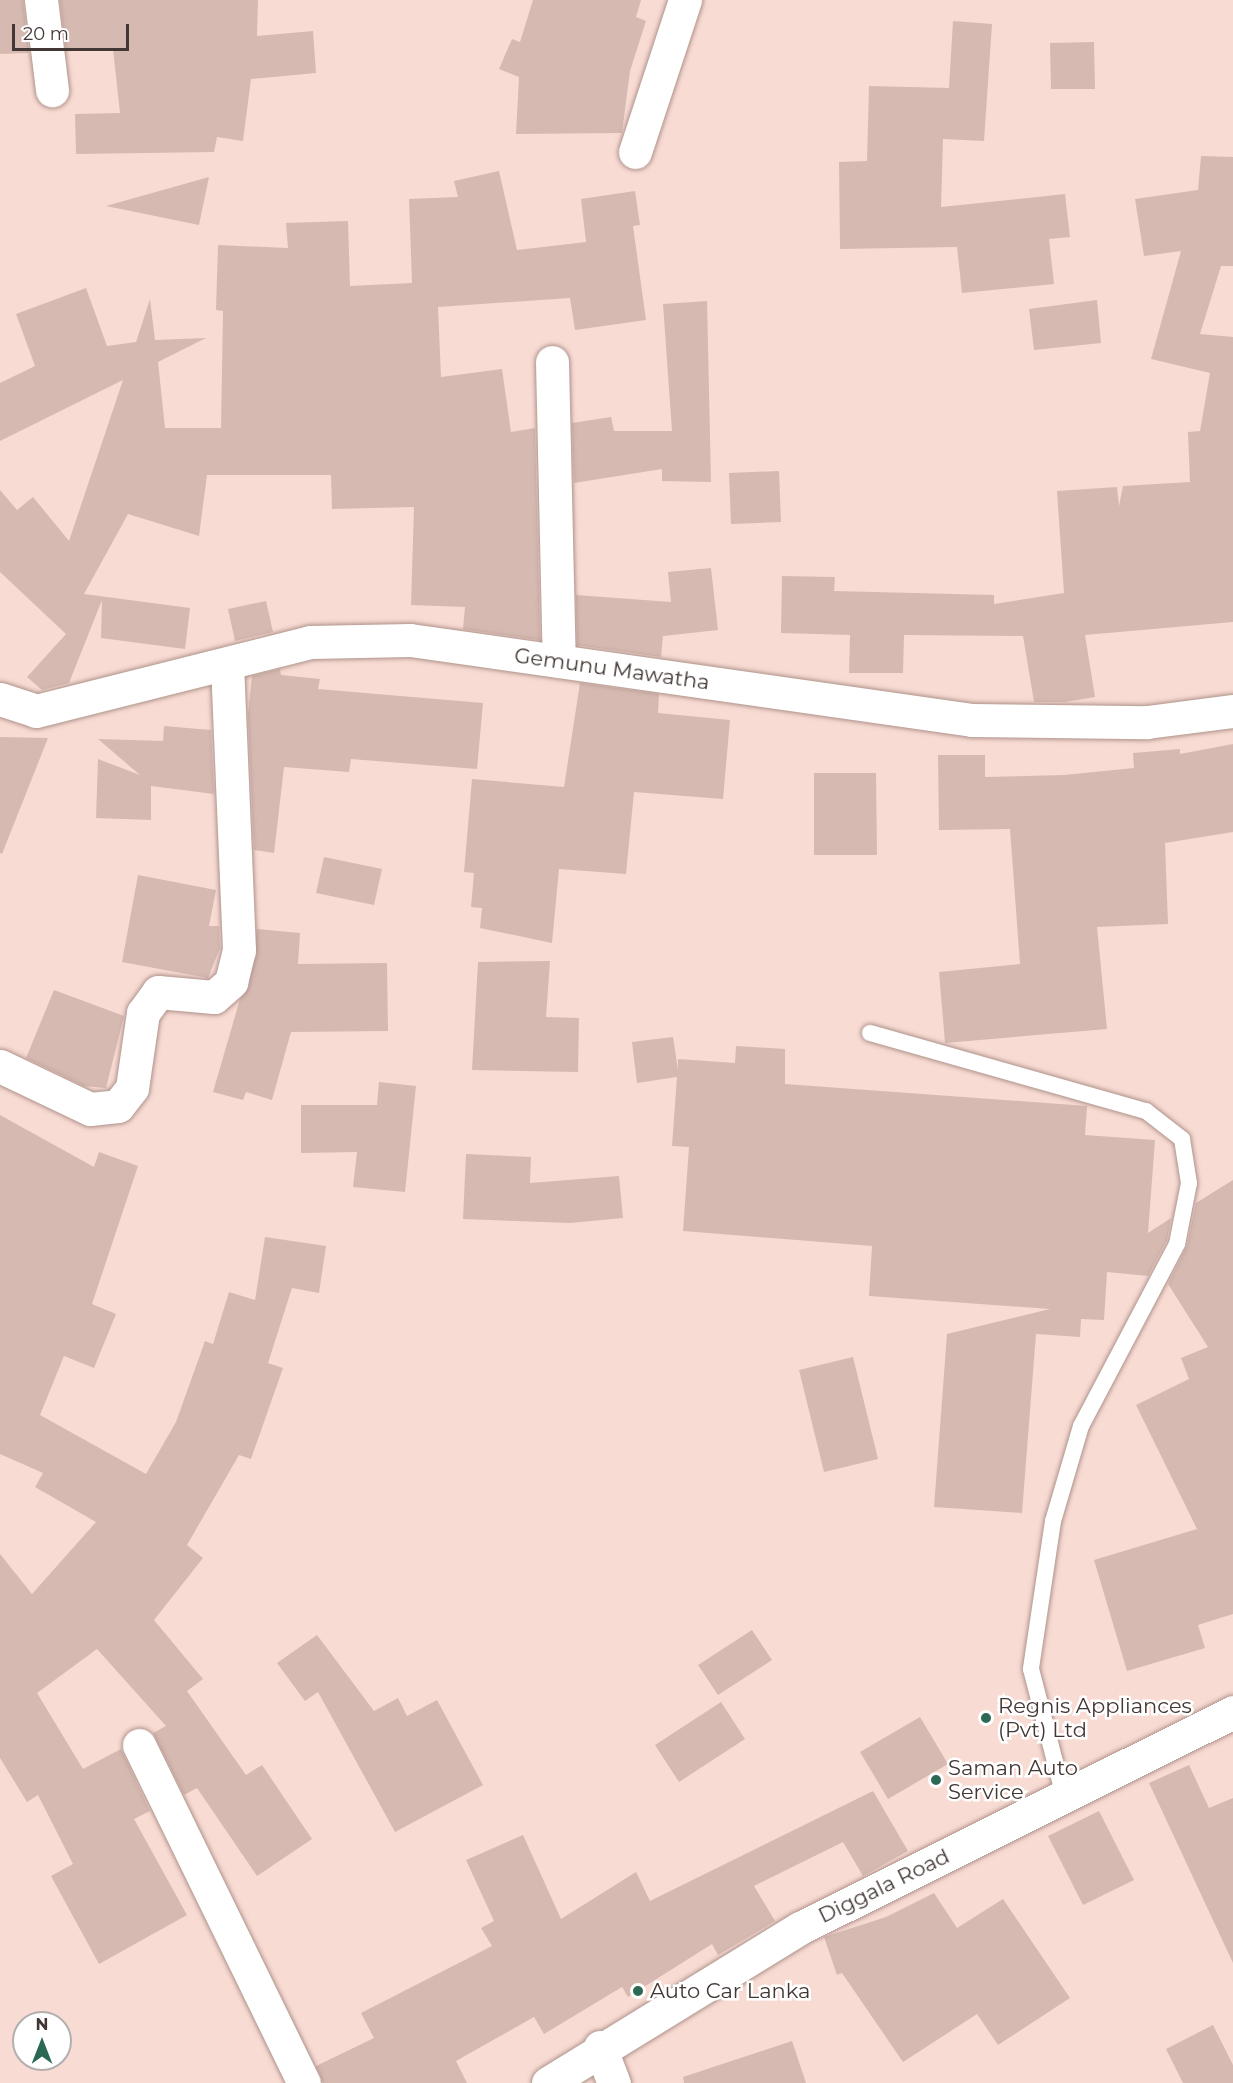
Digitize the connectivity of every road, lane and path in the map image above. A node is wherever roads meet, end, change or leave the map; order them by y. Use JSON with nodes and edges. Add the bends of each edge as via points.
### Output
{"nodes":[{"id":1,"x":41,"y":0,"type":"edge"},
{"id":2,"x":685,"y":0,"type":"edge"},
{"id":3,"x":52,"y":90,"type":"dead end"},
{"id":4,"x":634,"y":153,"type":"dead end"},
{"id":5,"x":552,"y":362,"type":"dead end"},
{"id":6,"x":559,"y":661,"type":"junction"},
{"id":7,"x":227,"y":664,"type":"junction"},
{"id":8,"x":0,"y":699,"type":"edge"},
{"id":9,"x":1233,"y":711,"type":"edge"},
{"id":10,"x":870,"y":1033,"type":"dead end"},
{"id":11,"x":0,"y":1066,"type":"edge"},
{"id":12,"x":1233,"y":1712,"type":"edge"},
{"id":13,"x":139,"y":1745,"type":"dead end"},
{"id":14,"x":1064,"y":1797,"type":"junction"},
{"id":15,"x":600,"y":2047,"type":"junction"},
{"id":16,"x":304,"y":2083,"type":"edge"},
{"id":17,"x":548,"y":2083,"type":"edge"},
{"id":18,"x":614,"y":2083,"type":"edge"}],
"edges":[{"from":1,"to":3,"type":"street"},
{"from":2,"to":4,"type":"street"},
{"from":5,"to":6,"type":"street"},
{"from":6,"to":7,"type":"street","name":"Gemunu Mawatha","via":[[411,640],[310,642]]},
{"from":6,"to":9,"type":"street","name":"Gemunu Mawatha","via":[[972,720],[1147,722]]},
{"from":7,"to":8,"type":"street","name":"Gemunu Mawatha","via":[[36,711]]},
{"from":7,"to":11,"type":"street","via":[[239,950],[231,982],[214,997],[158,992],[143,1012],[132,1088],[118,1106],[90,1109]]},
{"from":10,"to":14,"type":"lane","via":[[1146,1111],[1182,1139],[1189,1183],[1177,1244],[1081,1426],[1053,1521],[1031,1669]]},
{"from":12,"to":14,"type":"street","name":"Diggala Road"},
{"from":13,"to":16,"type":"street"},
{"from":14,"to":15,"type":"street","name":"Diggala Road","via":[[800,1928]]},
{"from":15,"to":17,"type":"street","name":"Diggala Road"},
{"from":15,"to":18,"type":"street"}]}
